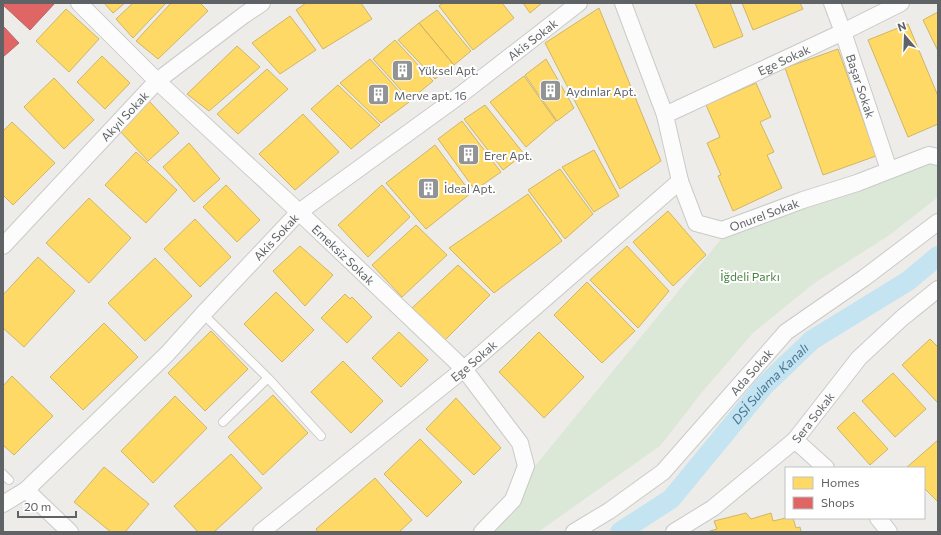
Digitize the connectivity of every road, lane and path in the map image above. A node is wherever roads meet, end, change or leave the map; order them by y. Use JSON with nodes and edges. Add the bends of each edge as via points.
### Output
{"nodes":[{"id":1,"x":79,"y":3,"type":"edge"},
{"id":2,"x":262,"y":3,"type":"edge"},
{"id":3,"x":579,"y":3,"type":"edge"},
{"id":4,"x":623,"y":3,"type":"edge"},
{"id":5,"x":832,"y":3,"type":"edge"},
{"id":6,"x":901,"y":3,"type":"edge"},
{"id":7,"x":843,"y":32,"type":"junction"},
{"id":8,"x":157,"y":81,"type":"junction"},
{"id":9,"x":665,"y":115,"type":"junction"},
{"id":10,"x":938,"y":157,"type":"edge"},
{"id":11,"x":890,"y":170,"type":"junction"},
{"id":12,"x":680,"y":181,"type":"junction"},
{"id":13,"x":299,"y":212,"type":"junction"},
{"id":14,"x":938,"y":222,"type":"edge"},
{"id":15,"x":3,"y":246,"type":"edge"},
{"id":16,"x":938,"y":289,"type":"edge"},
{"id":17,"x":203,"y":314,"type":"junction"},
{"id":18,"x":464,"y":369,"type":"junction"},
{"id":19,"x":268,"y":378,"type":"junction"},
{"id":20,"x":223,"y":422,"type":"dead end"},
{"id":21,"x":321,"y":436,"type":"dead end"},
{"id":22,"x":795,"y":440,"type":"junction"},
{"id":23,"x":825,"y":467,"type":"edge"},
{"id":24,"x":26,"y":490,"type":"junction"},
{"id":25,"x":3,"y":504,"type":"edge"},
{"id":26,"x":879,"y":519,"type":"edge"},
{"id":27,"x":70,"y":532,"type":"edge"},
{"id":28,"x":261,"y":532,"type":"edge"},
{"id":29,"x":482,"y":532,"type":"edge"},
{"id":30,"x":574,"y":532,"type":"edge"},
{"id":31,"x":674,"y":532,"type":"edge"},
{"id":32,"x":889,"y":532,"type":"edge"}],
"edges":[{"from":1,"to":8,"type":"street","name":"Emeksiz Sokak"},
{"from":2,"to":8,"type":"street","name":"Akyıl Sokak"},
{"from":3,"to":13,"type":"street","name":"Akis Sokak","via":[[459,96]]},
{"from":4,"to":9,"type":"street","name":"Onurel Sokak"},
{"from":5,"to":7,"type":"street","name":"Başar Sokak"},
{"from":6,"to":7,"type":"street","name":"Ege Sokak"},
{"from":7,"to":9,"type":"street","name":"Ege Sokak"},
{"from":7,"to":11,"type":"street","name":"Başar Sokak"},
{"from":8,"to":13,"type":"street","name":"Emeksiz Sokak"},
{"from":8,"to":15,"type":"street","name":"Akyıl Sokak"},
{"from":9,"to":12,"type":"street","name":"Onurel Sokak"},
{"from":10,"to":11,"type":"street","name":"Onurel Sokak","via":[[929,156]]},
{"from":11,"to":12,"type":"street","name":"Onurel Sokak","via":[[722,230],[696,223]]},
{"from":12,"to":18,"type":"street","name":"Ege Sokak"},
{"from":13,"to":17,"type":"street","name":"Akis Sokak"},
{"from":13,"to":18,"type":"street","name":"Emeksiz Sokak"},
{"from":14,"to":30,"type":"street","name":"Ada Sokak","via":[[786,332],[663,472],[609,511]]},
{"from":16,"to":22,"type":"street","name":"Sera Sokak","via":[[859,358]]},
{"from":17,"to":19,"type":"lane"},
{"from":17,"to":24,"type":"street","name":"Akis Sokak","via":[[167,354]]},
{"from":18,"to":28,"type":"street","name":"Ege Sokak"},
{"from":18,"to":29,"type":"street","name":"Emeksiz Sokak","via":[[520,443],[526,466],[513,500]]},
{"from":19,"to":20,"type":"lane"},
{"from":19,"to":21,"type":"lane"},
{"from":22,"to":23,"type":"street"},
{"from":22,"to":31,"type":"street","name":"Sera Sokak","via":[[713,508]]},
{"from":24,"to":25,"type":"street","name":"Akis Sokak"},
{"from":24,"to":27,"type":"street"},
{"from":26,"to":32,"type":"street"}]}
